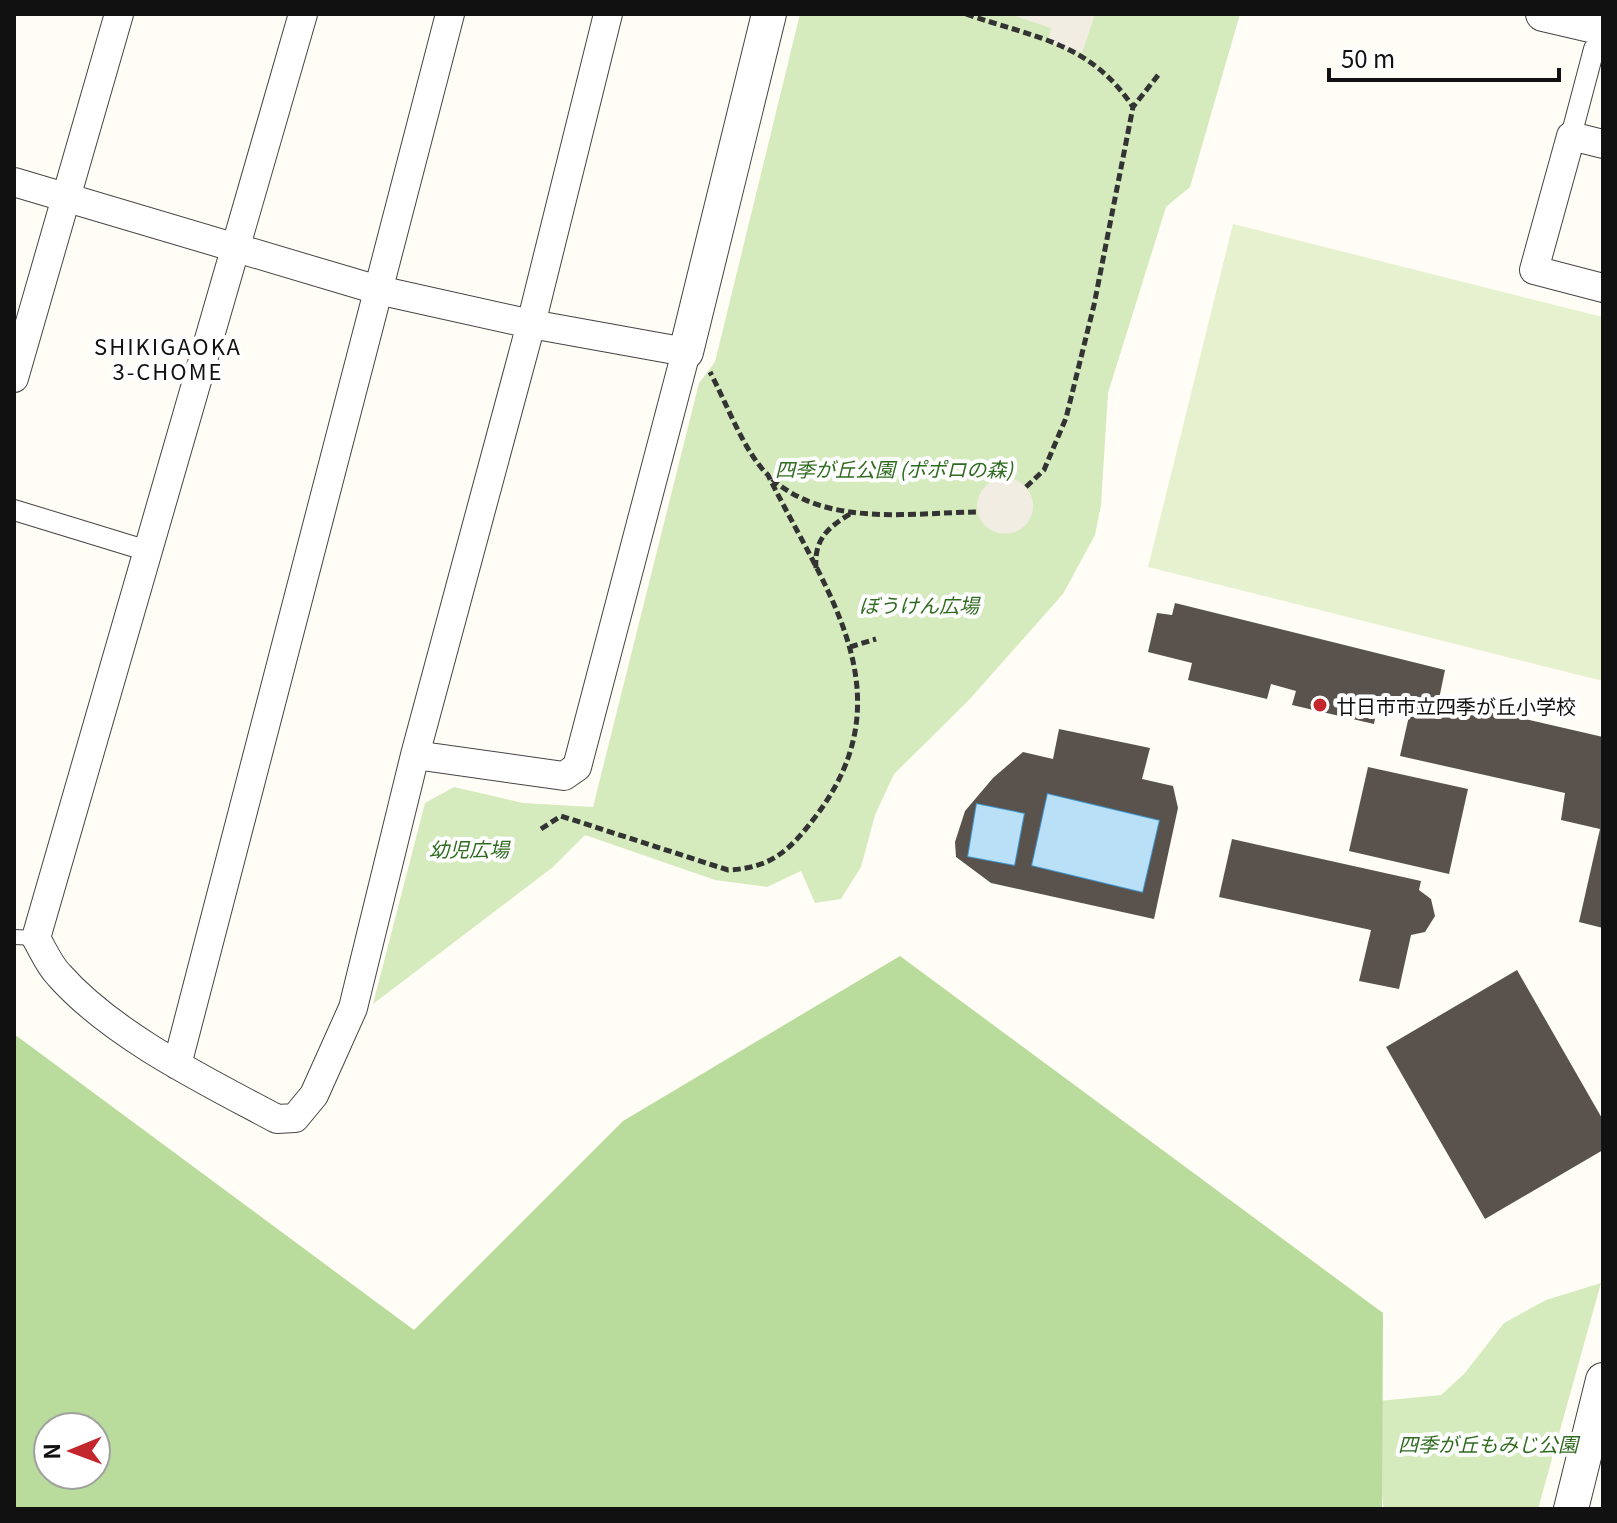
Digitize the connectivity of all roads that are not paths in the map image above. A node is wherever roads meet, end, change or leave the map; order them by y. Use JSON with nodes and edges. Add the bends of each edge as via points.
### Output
{"nodes":[{"id":1,"x":119,"y":14,"type":"edge"},
{"id":2,"x":303,"y":14,"type":"edge"},
{"id":3,"x":450,"y":14,"type":"edge"},
{"id":4,"x":608,"y":14,"type":"edge"},
{"id":5,"x":769,"y":14,"type":"edge"},
{"id":6,"x":1543,"y":14,"type":"edge"},
{"id":7,"x":1598,"y":38,"type":"edge"},
{"id":8,"x":1571,"y":136,"type":"junction"},
{"id":9,"x":1603,"y":144,"type":"edge"},
{"id":10,"x":14,"y":182,"type":"edge"},
{"id":11,"x":67,"y":198,"type":"junction"},
{"id":12,"x":236,"y":248,"type":"junction"},
{"id":13,"x":1603,"y":288,"type":"edge"},
{"id":14,"x":378,"y":290,"type":"junction"},
{"id":15,"x":531,"y":324,"type":"junction"},
{"id":16,"x":698,"y":362,"type":"junction"},
{"id":17,"x":14,"y":378,"type":"edge"},
{"id":18,"x":14,"y":510,"type":"edge"},
{"id":19,"x":148,"y":551,"type":"junction"},
{"id":20,"x":415,"y":755,"type":"junction"},
{"id":21,"x":25,"y":937,"type":"edge"},
{"id":22,"x":177,"y":1065,"type":"junction"},
{"id":23,"x":1603,"y":1380,"type":"edge"},
{"id":24,"x":1571,"y":1509,"type":"edge"}],
"edges":[{"from":1,"to":11,"type":"street"},
{"from":2,"to":12,"type":"street"},
{"from":3,"to":14,"type":"street"},
{"from":4,"to":15,"type":"street"},
{"from":5,"to":16,"type":"street"},
{"from":6,"to":7,"type":"street"},
{"from":7,"to":8,"type":"street"},
{"from":8,"to":9,"type":"street"},
{"from":8,"to":13,"type":"street","via":[[1534,270]]},
{"from":10,"to":11,"type":"street"},
{"from":11,"to":12,"type":"street"},
{"from":11,"to":17,"type":"street"},
{"from":12,"to":14,"type":"street"},
{"from":12,"to":19,"type":"street"},
{"from":14,"to":15,"type":"street"},
{"from":14,"to":22,"type":"street"},
{"from":15,"to":16,"type":"street"},
{"from":15,"to":20,"type":"street"},
{"from":16,"to":20,"type":"street","via":[[577,767],[564,776]]},
{"from":18,"to":19,"type":"street"},
{"from":19,"to":21,"type":"street"},
{"from":20,"to":22,"type":"street","via":[[353,1008],[314,1095],[295,1118],[277,1119]]},
{"from":21,"to":22,"type":"street","via":[[81,998]]},
{"from":23,"to":24,"type":"street"}]}
